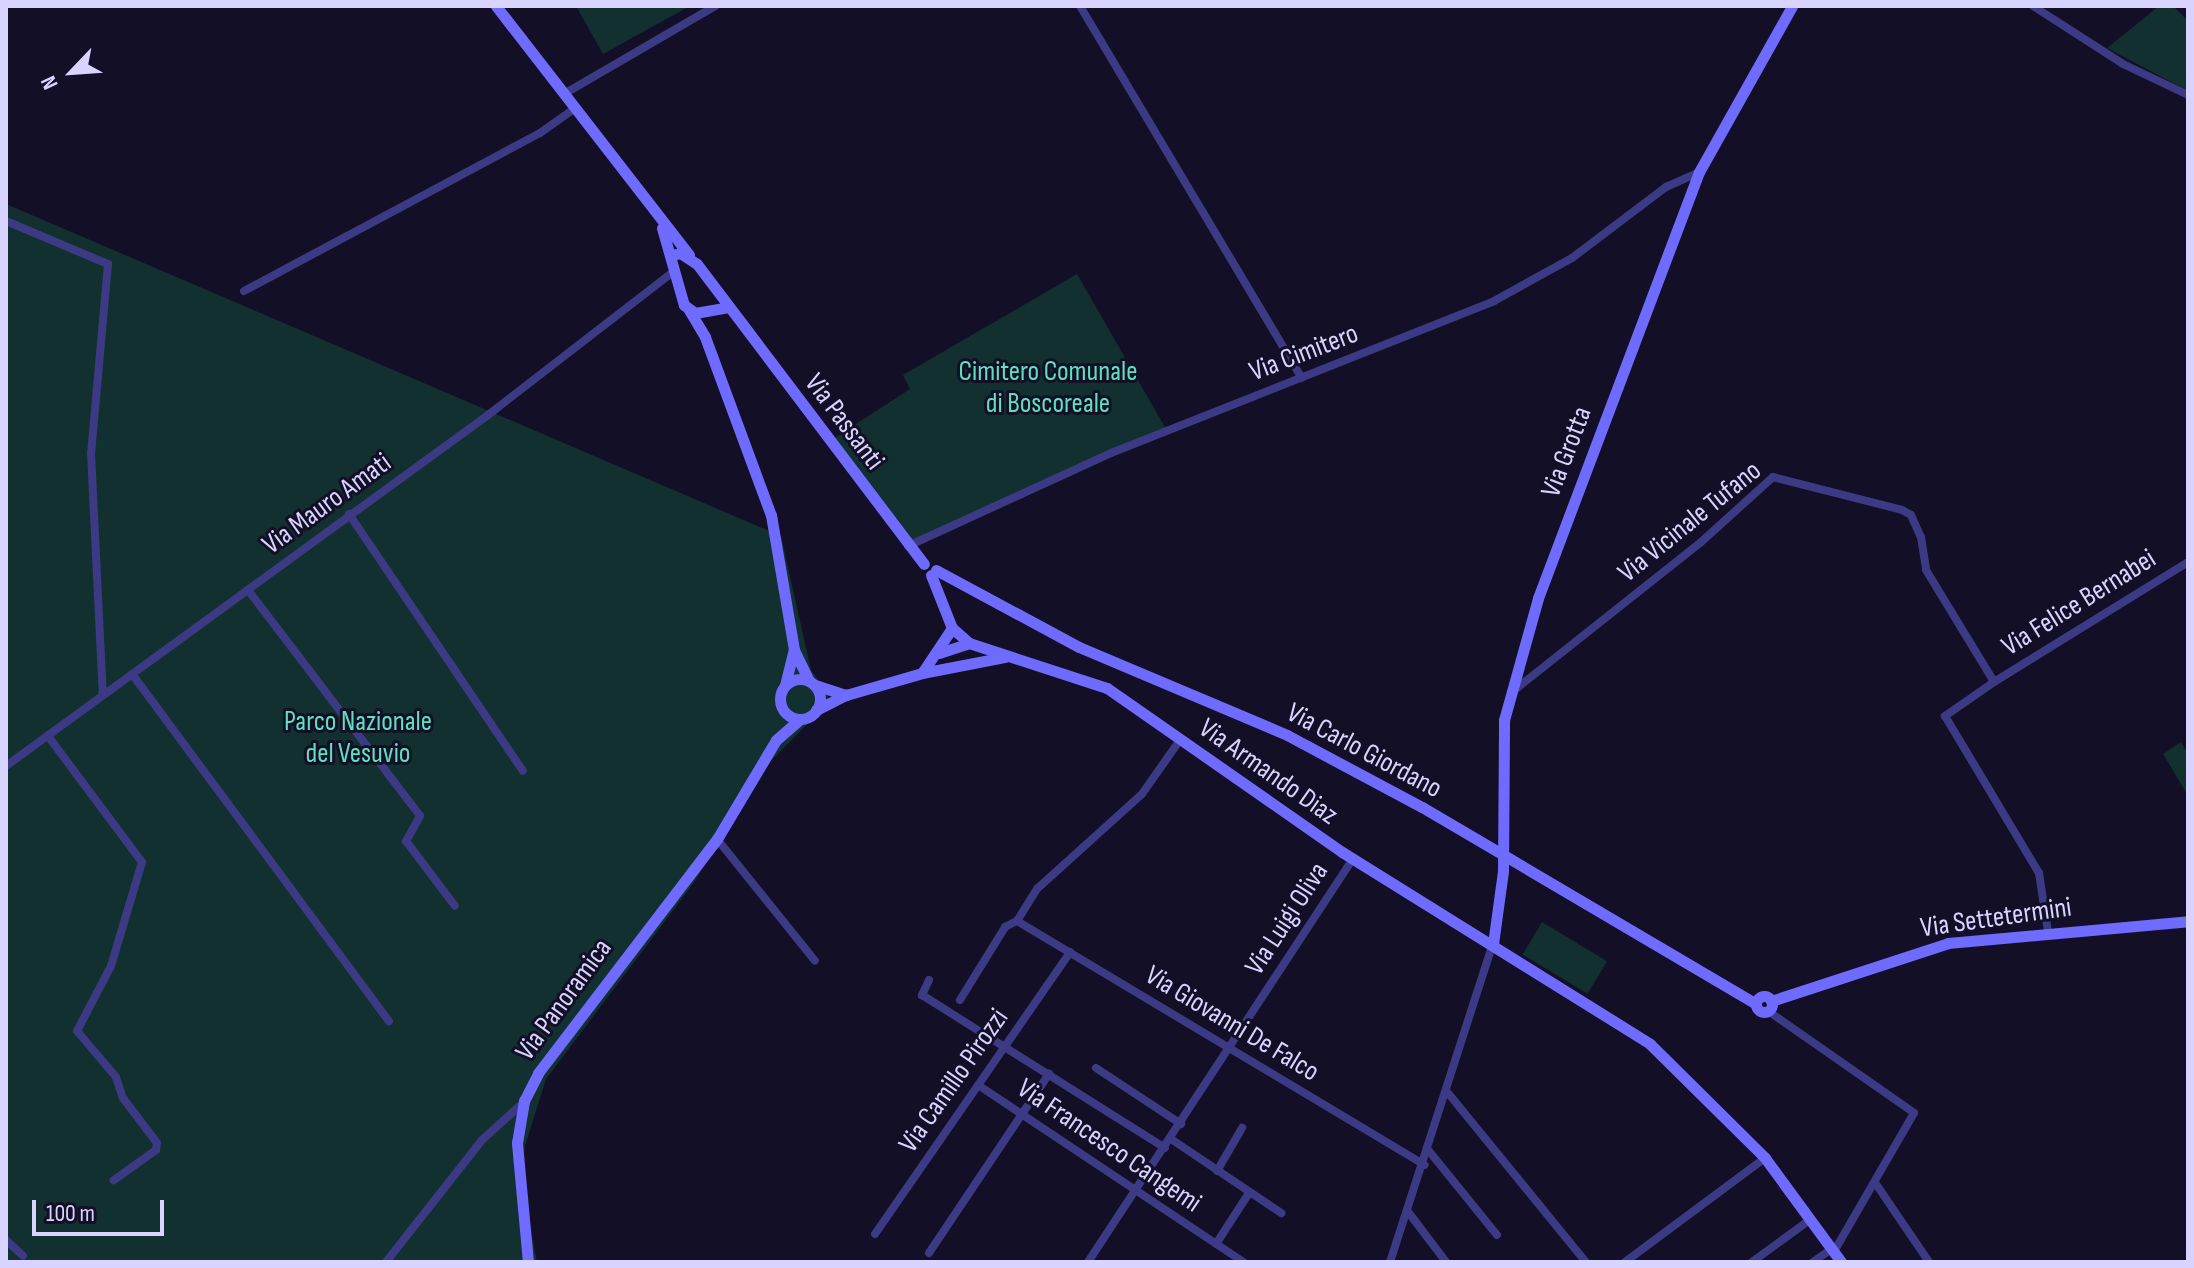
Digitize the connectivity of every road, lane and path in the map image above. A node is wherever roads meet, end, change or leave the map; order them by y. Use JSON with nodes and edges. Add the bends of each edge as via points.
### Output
{"nodes":[{"id":1,"x":496,"y":6,"type":"edge"},
{"id":2,"x":715,"y":6,"type":"edge"},
{"id":3,"x":1080,"y":6,"type":"edge"},
{"id":4,"x":1792,"y":6,"type":"edge"},
{"id":5,"x":2033,"y":6,"type":"edge"},
{"id":6,"x":564,"y":94,"type":"junction"},
{"id":7,"x":2188,"y":95,"type":"edge"},
{"id":8,"x":574,"y":109,"type":"junction"},
{"id":9,"x":1699,"y":172,"type":"junction"},
{"id":10,"x":659,"y":220,"type":"junction"},
{"id":11,"x":6,"y":221,"type":"edge"},
{"id":12,"x":672,"y":255,"type":"junction"},
{"id":13,"x":697,"y":264,"type":"junction"},
{"id":14,"x":672,"y":273,"type":"junction"},
{"id":15,"x":707,"y":278,"type":"junction"},
{"id":16,"x":244,"y":291,"type":"dead end"},
{"id":17,"x":728,"y":307,"type":"junction"},
{"id":18,"x":705,"y":309,"type":"junction"},
{"id":19,"x":689,"y":310,"type":"junction"},
{"id":20,"x":705,"y":337,"type":"junction"},
{"id":21,"x":1302,"y":378,"type":"junction"},
{"id":22,"x":349,"y":514,"type":"junction"},
{"id":23,"x":908,"y":546,"type":"junction"},
{"id":24,"x":2188,"y":562,"type":"edge"},
{"id":25,"x":930,"y":570,"type":"junction"},
{"id":26,"x":248,"y":590,"type":"junction"},
{"id":27,"x":952,"y":628,"type":"junction"},
{"id":28,"x":969,"y":643,"type":"junction"},
{"id":29,"x":794,"y":650,"type":"junction"},
{"id":30,"x":939,"y":653,"type":"junction"},
{"id":31,"x":1009,"y":657,"type":"junction"},
{"id":32,"x":959,"y":664,"type":"junction"},
{"id":33,"x":922,"y":673,"type":"junction"},
{"id":34,"x":132,"y":674,"type":"junction"},
{"id":35,"x":1994,"y":682,"type":"junction"},
{"id":36,"x":812,"y":683,"type":"junction"},
{"id":37,"x":785,"y":685,"type":"junction"},
{"id":38,"x":1512,"y":692,"type":"junction"},
{"id":39,"x":103,"y":695,"type":"junction"},
{"id":40,"x":846,"y":695,"type":"junction"},
{"id":41,"x":781,"y":704,"type":"junction"},
{"id":42,"x":816,"y":710,"type":"junction"},
{"id":43,"x":800,"y":719,"type":"junction"},
{"id":44,"x":48,"y":736,"type":"junction"},
{"id":45,"x":776,"y":740,"type":"junction"},
{"id":46,"x":1180,"y":740,"type":"junction"},
{"id":47,"x":6,"y":766,"type":"edge"},
{"id":48,"x":523,"y":771,"type":"dead end"},
{"id":49,"x":717,"y":839,"type":"junction"},
{"id":50,"x":1502,"y":853,"type":"junction"},
{"id":51,"x":1353,"y":859,"type":"junction"},
{"id":52,"x":455,"y":906,"type":"dead end"},
{"id":53,"x":1017,"y":921,"type":"junction"},
{"id":54,"x":2188,"y":921,"type":"edge"},
{"id":55,"x":2048,"y":932,"type":"junction"},
{"id":56,"x":1493,"y":944,"type":"junction"},
{"id":57,"x":1070,"y":952,"type":"junction"},
{"id":58,"x":815,"y":961,"type":"dead end"},
{"id":59,"x":929,"y":980,"type":"dead end"},
{"id":60,"x":960,"y":1000,"type":"dead end"},
{"id":61,"x":1755,"y":1003,"type":"joint"},
{"id":62,"x":1769,"y":1006,"type":"junction"},
{"id":63,"x":389,"y":1021,"type":"dead end"},
{"id":64,"x":1005,"y":1046,"type":"junction"},
{"id":65,"x":1230,"y":1048,"type":"junction"},
{"id":66,"x":1096,"y":1068,"type":"dead end"},
{"id":67,"x":1049,"y":1074,"type":"junction"},
{"id":68,"x":978,"y":1085,"type":"junction"},
{"id":69,"x":1448,"y":1093,"type":"junction"},
{"id":70,"x":524,"y":1101,"type":"junction"},
{"id":71,"x":1022,"y":1114,"type":"junction"},
{"id":72,"x":1181,"y":1124,"type":"junction"},
{"id":73,"x":1242,"y":1128,"type":"dead end"},
{"id":74,"x":1171,"y":1139,"type":"junction"},
{"id":75,"x":1165,"y":1148,"type":"junction"},
{"id":76,"x":1429,"y":1151,"type":"junction"},
{"id":77,"x":1765,"y":1158,"type":"junction"},
{"id":78,"x":1424,"y":1165,"type":"junction"},
{"id":79,"x":1217,"y":1171,"type":"junction"},
{"id":80,"x":114,"y":1180,"type":"dead end"},
{"id":81,"x":1876,"y":1184,"type":"junction"},
{"id":82,"x":1136,"y":1189,"type":"junction"},
{"id":83,"x":1249,"y":1193,"type":"junction"},
{"id":84,"x":1281,"y":1213,"type":"dead end"},
{"id":85,"x":1409,"y":1213,"type":"junction"},
{"id":86,"x":1811,"y":1219,"type":"junction"},
{"id":87,"x":875,"y":1234,"type":"dead end"},
{"id":88,"x":1497,"y":1235,"type":"dead end"},
{"id":89,"x":6,"y":1240,"type":"edge"},
{"id":90,"x":1216,"y":1244,"type":"junction"},
{"id":91,"x":1834,"y":1249,"type":"junction"},
{"id":92,"x":929,"y":1253,"type":"dead end"},
{"id":93,"x":23,"y":1256,"type":"dead end"},
{"id":94,"x":386,"y":1262,"type":"edge"},
{"id":95,"x":528,"y":1262,"type":"edge"},
{"id":96,"x":1088,"y":1262,"type":"edge"},
{"id":97,"x":1243,"y":1262,"type":"edge"},
{"id":98,"x":1390,"y":1262,"type":"edge"},
{"id":99,"x":1446,"y":1262,"type":"edge"},
{"id":100,"x":1586,"y":1262,"type":"edge"},
{"id":101,"x":1625,"y":1262,"type":"edge"},
{"id":102,"x":1752,"y":1262,"type":"edge"},
{"id":103,"x":1813,"y":1262,"type":"edge"},
{"id":104,"x":1841,"y":1262,"type":"edge"},
{"id":105,"x":1929,"y":1262,"type":"edge"}],
"edges":[{"from":1,"to":6,"type":"street","name":"Via Passanti"},
{"from":2,"to":6,"type":"street"},
{"from":3,"to":21,"type":"street"},
{"from":4,"to":9,"type":"street","name":"Via Grotta"},
{"from":5,"to":7,"type":"street","via":[[2123,64]]},
{"from":6,"to":8,"type":"street","name":"Via Passanti"},
{"from":8,"to":10,"type":"street","name":"Via Passanti"},
{"from":8,"to":16,"type":"street","via":[[540,133]]},
{"from":9,"to":21,"type":"street","name":"Via Cimitero","via":[[1666,187],[1548,273],[1494,301]]},
{"from":9,"to":38,"type":"street","name":"Via Grotta","via":[[1538,598]]},
{"from":10,"to":12,"type":"street","name":"Via Passanti"},
{"from":10,"to":13,"type":"street","name":"Via Passanti"},
{"from":11,"to":39,"type":"street","via":[[108,264],[91,453]]},
{"from":12,"to":13,"type":"street","via":[[680,253]]},
{"from":12,"to":14,"type":"street","name":"Via Passanti"},
{"from":13,"to":15,"type":"street","name":"Via Passanti"},
{"from":14,"to":19,"type":"street","name":"Via Passanti"},
{"from":14,"to":22,"type":"street","name":"Via Mauro Amati"},
{"from":15,"to":17,"type":"street","name":"Via Passanti"},
{"from":15,"to":18,"type":"street","via":[[712,297]]},
{"from":17,"to":18,"type":"street"},
{"from":17,"to":23,"type":"street","name":"Via Passanti"},
{"from":18,"to":19,"type":"street"},
{"from":18,"to":20,"type":"street","name":"Via Panoramica"},
{"from":19,"to":20,"type":"street","name":"Via Panoramica"},
{"from":20,"to":29,"type":"street","name":"Via Panoramica","via":[[771,515]]},
{"from":21,"to":23,"type":"street","name":"Via Cimitero","via":[[1111,453]]},
{"from":22,"to":26,"type":"street","name":"Via Mauro Amati"},
{"from":22,"to":48,"type":"street"},
{"from":23,"to":25,"type":"street","name":"Via Passanti"},
{"from":24,"to":35,"type":"street","name":"Via Felice Bernabei"},
{"from":25,"to":27,"type":"street","name":"Via Passanti"},
{"from":25,"to":50,"type":"street","name":"Via Carlo Giordano","via":[[1079,647],[1287,735]]},
{"from":26,"to":34,"type":"street","name":"Via Mauro Amati"},
{"from":26,"to":52,"type":"street","via":[[420,816],[406,841]]},
{"from":27,"to":28,"type":"street","name":"Via Passanti"},
{"from":27,"to":30,"type":"street"},
{"from":28,"to":30,"type":"street"},
{"from":28,"to":31,"type":"street","name":"Via Armando Diaz"},
{"from":28,"to":32,"type":"street"},
{"from":29,"to":36,"type":"street","name":"Via Panoramica"},
{"from":29,"to":37,"type":"street","name":"Via Panoramica"},
{"from":30,"to":33,"type":"street"},
{"from":31,"to":32,"type":"street","name":"Via Armando Diaz"},
{"from":31,"to":46,"type":"street","name":"Via Armando Diaz","via":[[1107,688]]},
{"from":32,"to":33,"type":"street","name":"Via Armando Diaz"},
{"from":33,"to":40,"type":"street","name":"Via Armando Diaz"},
{"from":34,"to":39,"type":"street","name":"Via Mauro Amati"},
{"from":34,"to":63,"type":"street"},
{"from":35,"to":38,"type":"street","name":"Via Vicinale Tufano","via":[[1926,570],[1911,515],[1782,476],[1765,483],[1700,543]]},
{"from":35,"to":55,"type":"street","via":[[1945,716],[2039,873]]},
{"from":36,"to":37,"type":"street","via":[[796,679]]},
{"from":36,"to":40,"type":"street"},
{"from":36,"to":42,"type":"street","name":"Via Panoramica","via":[[820,697]]},
{"from":37,"to":41,"type":"street","name":"Via Panoramica"},
{"from":38,"to":50,"type":"street","name":"Via Grotta","via":[[1501,763]]},
{"from":39,"to":44,"type":"street","name":"Via Mauro Amati"},
{"from":40,"to":42,"type":"street","name":"Via Panoramica"},
{"from":41,"to":43,"type":"street","via":[[788,715]]},
{"from":41,"to":45,"type":"street","name":"Via Panoramica"},
{"from":42,"to":43,"type":"street","name":"Via Panoramica"},
{"from":43,"to":45,"type":"street","name":"Via Panoramica"},
{"from":44,"to":47,"type":"street","name":"Via Mauro Amati"},
{"from":44,"to":80,"type":"street","via":[[142,862],[111,966],[77,1031],[116,1077],[123,1098],[157,1143],[156,1150]]},
{"from":45,"to":49,"type":"street","name":"Via Panoramica"},
{"from":46,"to":51,"type":"street","name":"Via Armando Diaz"},
{"from":46,"to":53,"type":"street","via":[[1142,794],[1038,888]]},
{"from":49,"to":58,"type":"street"},
{"from":49,"to":70,"type":"street","name":"Via Panoramica","via":[[561,1039]]},
{"from":50,"to":56,"type":"street","name":"Via Grotta"},
{"from":50,"to":61,"type":"street","name":"Via Carlo Giordano"},
{"from":51,"to":56,"type":"street","name":"Via Armando Diaz"},
{"from":51,"to":65,"type":"street","name":"Via Luigi Oliva"},
{"from":53,"to":57,"type":"street","name":"Via Giovanni De Falco"},
{"from":53,"to":60,"type":"street","via":[[1005,927]]},
{"from":54,"to":55,"type":"street","name":"Via Settetermini"},
{"from":55,"to":62,"type":"street","name":"Via Settetermini","via":[[1948,943]]},
{"from":56,"to":69,"type":"street"},
{"from":56,"to":77,"type":"street","name":"Via Armando Diaz","via":[[1650,1044]]},
{"from":57,"to":64,"type":"street","name":"Via Camillo Pirozzi"},
{"from":57,"to":65,"type":"street","name":"Via Giovanni De Falco"},
{"from":59,"to":64,"type":"street","via":[[922,995]]},
{"from":61,"to":62,"type":"street","name":"Via Settetermini","via":[[1762,996]]},
{"from":62,"to":81,"type":"street","via":[[1914,1113]]},
{"from":64,"to":67,"type":"street"},
{"from":64,"to":68,"type":"street","name":"Via Camillo Pirozzi"},
{"from":65,"to":72,"type":"street","name":"Via Luigi Oliva"},
{"from":65,"to":78,"type":"street","name":"Via Giovanni De Falco"},
{"from":66,"to":72,"type":"street"},
{"from":67,"to":71,"type":"street"},
{"from":67,"to":75,"type":"street"},
{"from":68,"to":71,"type":"street","name":"Via Francesco Cangemi"},
{"from":68,"to":87,"type":"street","name":"Via Camillo Pirozzi"},
{"from":69,"to":76,"type":"street"},
{"from":69,"to":100,"type":"street"},
{"from":70,"to":94,"type":"street","via":[[482,1140]]},
{"from":70,"to":95,"type":"street","name":"Via Panoramica","via":[[517,1179]]},
{"from":71,"to":82,"type":"street","name":"Via Francesco Cangemi"},
{"from":71,"to":92,"type":"street"},
{"from":72,"to":74,"type":"street","name":"Via Luigi Oliva"},
{"from":73,"to":79,"type":"street"},
{"from":74,"to":75,"type":"street","name":"Via Luigi Oliva"},
{"from":74,"to":79,"type":"street"},
{"from":75,"to":82,"type":"street","name":"Via Luigi Oliva"},
{"from":76,"to":78,"type":"street"},
{"from":76,"to":88,"type":"street"},
{"from":77,"to":86,"type":"street","name":"Via Armando Diaz"},
{"from":77,"to":101,"type":"street"},
{"from":78,"to":85,"type":"street"},
{"from":79,"to":83,"type":"street"},
{"from":81,"to":91,"type":"street"},
{"from":81,"to":105,"type":"street"},
{"from":82,"to":90,"type":"street","name":"Via Francesco Cangemi"},
{"from":82,"to":96,"type":"street","name":"Via Luigi Oliva"},
{"from":83,"to":84,"type":"street"},
{"from":83,"to":90,"type":"street","name":"Via Francesco Cangemi"},
{"from":85,"to":98,"type":"street"},
{"from":85,"to":99,"type":"street"},
{"from":86,"to":91,"type":"street","name":"Via Armando Diaz"},
{"from":86,"to":102,"type":"street"},
{"from":89,"to":93,"type":"street"},
{"from":90,"to":97,"type":"street","name":"Via Francesco Cangemi"},
{"from":91,"to":103,"type":"street"},
{"from":91,"to":104,"type":"street","name":"Via Armando Diaz"}]}
